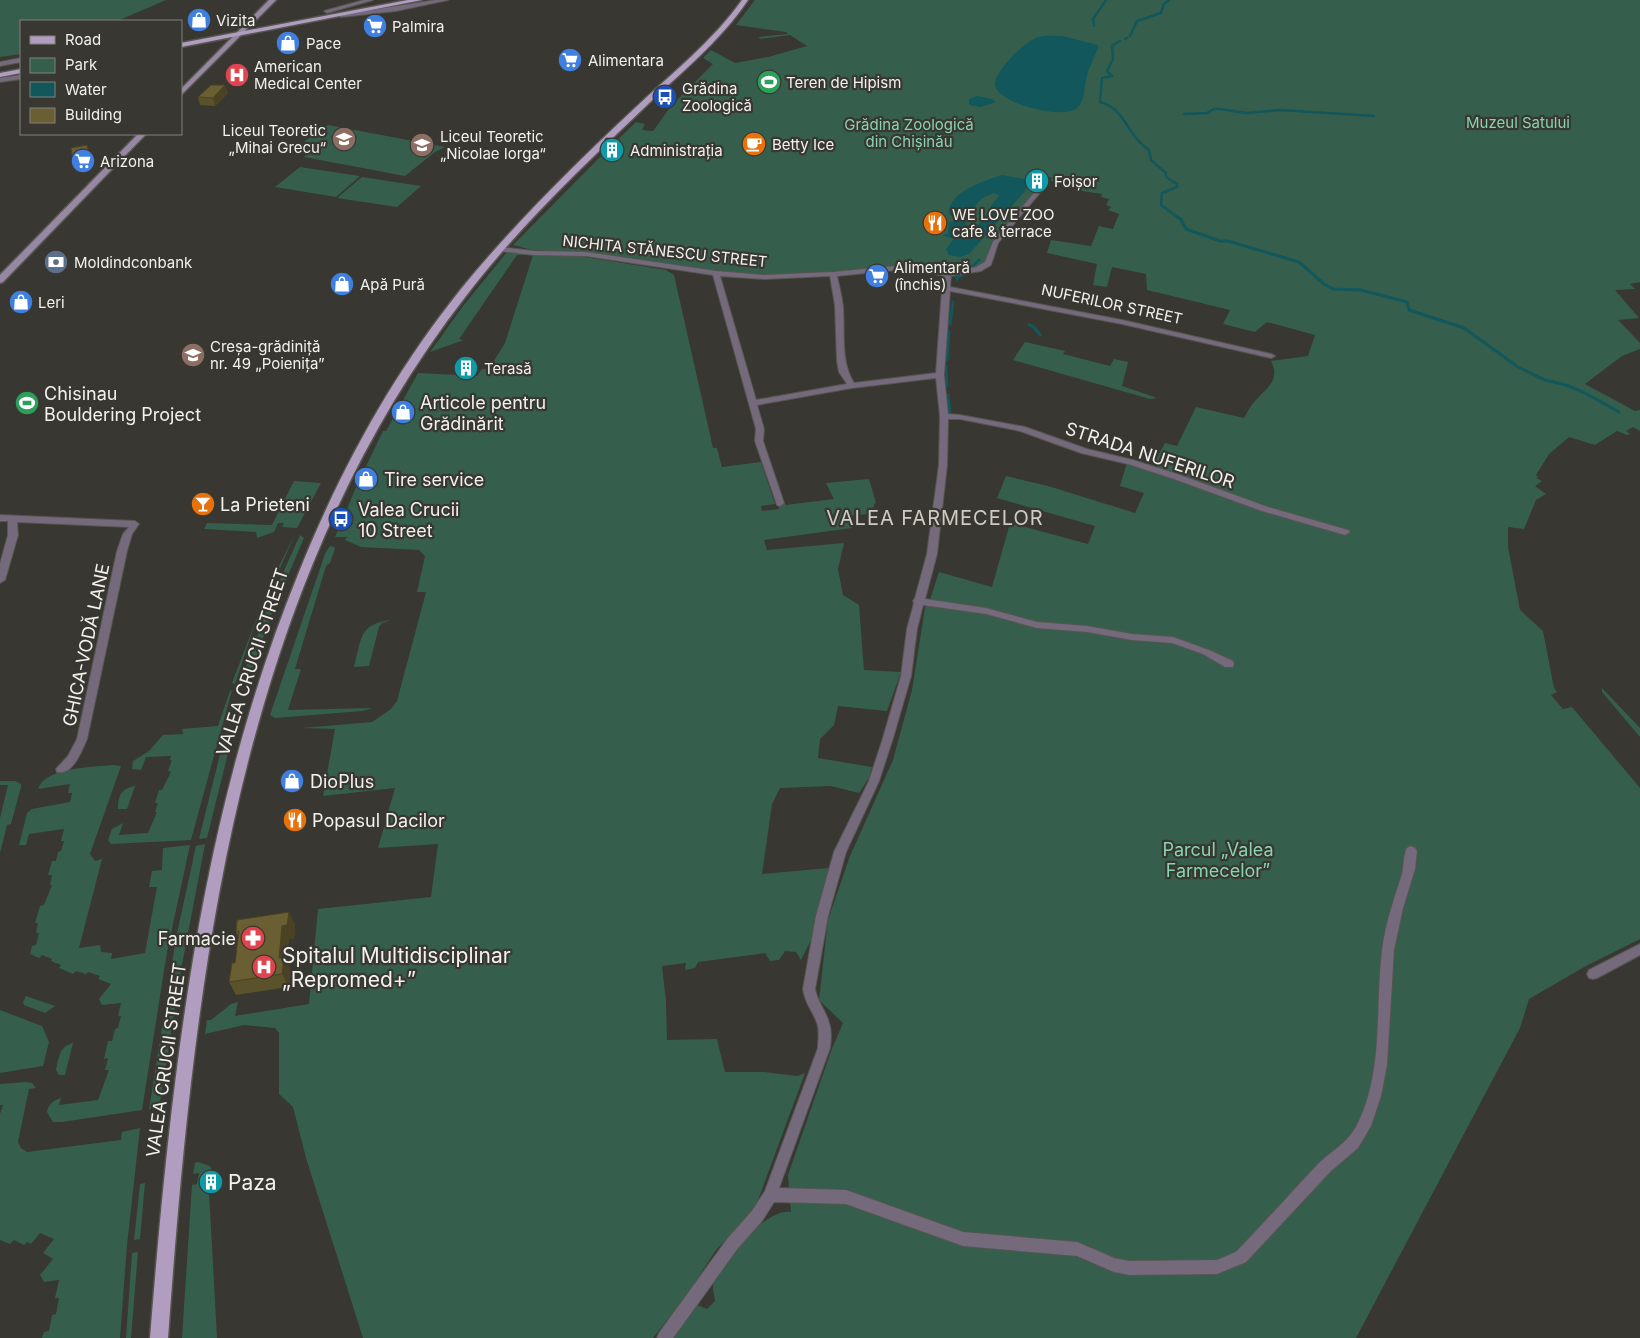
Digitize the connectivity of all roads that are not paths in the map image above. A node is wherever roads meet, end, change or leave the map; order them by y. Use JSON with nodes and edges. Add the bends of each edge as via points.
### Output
{"nodes":[{"id":1,"x":273,"y":0,"type":"edge"},
{"id":2,"x":370,"y":0,"type":"edge"},
{"id":3,"x":390,"y":0,"type":"edge"},
{"id":4,"x":419,"y":0,"type":"edge"},
{"id":5,"x":445,"y":0,"type":"edge"},
{"id":6,"x":745,"y":0,"type":"edge"},
{"id":7,"x":327,"y":11,"type":"junction"},
{"id":8,"x":341,"y":15,"type":"junction"},
{"id":9,"x":247,"y":27,"type":"junction"},
{"id":10,"x":240,"y":34,"type":"junction"},
{"id":11,"x":182,"y":38,"type":"edge"},
{"id":12,"x":182,"y":45,"type":"edge"},
{"id":13,"x":20,"y":60,"type":"edge"},
{"id":14,"x":0,"y":64,"type":"edge"},
{"id":15,"x":20,"y":65,"type":"edge"},
{"id":16,"x":0,"y":69,"type":"edge"},
{"id":17,"x":20,"y":71,"type":"edge"},
{"id":18,"x":0,"y":74,"type":"edge"},
{"id":19,"x":20,"y":77,"type":"edge"},
{"id":20,"x":0,"y":80,"type":"edge"},
{"id":21,"x":182,"y":92,"type":"edge"},
{"id":22,"x":141,"y":135,"type":"edge"},
{"id":23,"x":1046,"y":182,"type":"dead end"},
{"id":24,"x":499,"y":249,"type":"junction"},
{"id":25,"x":716,"y":273,"type":"junction"},
{"id":26,"x":833,"y":274,"type":"junction"},
{"id":27,"x":947,"y":275,"type":"junction"},
{"id":28,"x":0,"y":280,"type":"edge"},
{"id":29,"x":946,"y":288,"type":"junction"},
{"id":30,"x":1271,"y":356,"type":"dead end"},
{"id":31,"x":940,"y":375,"type":"junction"},
{"id":32,"x":852,"y":386,"type":"junction"},
{"id":33,"x":753,"y":403,"type":"junction"},
{"id":34,"x":944,"y":416,"type":"junction"},
{"id":35,"x":780,"y":502,"type":"dead end"},
{"id":36,"x":0,"y":518,"type":"edge"},
{"id":37,"x":12,"y":518,"type":"junction"},
{"id":38,"x":1345,"y":532,"type":"dead end"},
{"id":39,"x":0,"y":580,"type":"edge"},
{"id":40,"x":918,"y":601,"type":"junction"},
{"id":41,"x":1229,"y":664,"type":"dead end"},
{"id":42,"x":61,"y":769,"type":"dead end"},
{"id":43,"x":1411,"y":851,"type":"dead end"},
{"id":44,"x":1640,"y":950,"type":"edge"},
{"id":45,"x":1592,"y":974,"type":"dead end"},
{"id":46,"x":770,"y":1195,"type":"junction"},
{"id":47,"x":159,"y":1338,"type":"edge"},
{"id":48,"x":664,"y":1338,"type":"edge"}],
"edges":[{"from":1,"to":9,"type":"main road"},
{"from":2,"to":7,"type":"street"},
{"from":3,"to":7,"type":"main road"},
{"from":4,"to":8,"type":"main road"},
{"from":5,"to":8,"type":"street"},
{"from":6,"to":24,"type":"main road","name":"VALEA CRUCII STREET","via":[[724,28],[580,165]]},
{"from":7,"to":9,"type":"main road"},
{"from":8,"to":10,"type":"main road"},
{"from":9,"to":10,"type":"main road"},
{"from":9,"to":11,"type":"main road"},
{"from":10,"to":12,"type":"main road"},
{"from":10,"to":21,"type":"main road"},
{"from":13,"to":14,"type":"street"},
{"from":15,"to":16,"type":"main road"},
{"from":17,"to":18,"type":"main road"},
{"from":19,"to":20,"type":"street"},
{"from":22,"to":28,"type":"main road"},
{"from":23,"to":27,"type":"street","via":[[995,243],[988,263],[978,269]]},
{"from":24,"to":25,"type":"street","name":"NICHITA STĂNESCU STREET","via":[[586,254]]},
{"from":24,"to":47,"type":"main road","name":"VALEA CRUCII STREET","via":[[431,334],[359,449],[303,569],[262,685],[224,822],[199,962],[171,1171]]},
{"from":25,"to":26,"type":"street","name":"NICHITA STĂNESCU STREET","via":[[766,277]]},
{"from":25,"to":33,"type":"street"},
{"from":26,"to":27,"type":"street","name":"NICHITA STĂNESCU STREET","via":[[896,268]]},
{"from":26,"to":32,"type":"street","via":[[839,305],[841,361],[843,372]]},
{"from":27,"to":29,"type":"street"},
{"from":29,"to":30,"type":"street","name":"NUFERILOR STREET","via":[[1122,322]]},
{"from":29,"to":31,"type":"street"},
{"from":31,"to":32,"type":"street"},
{"from":31,"to":34,"type":"street"},
{"from":32,"to":33,"type":"street"},
{"from":33,"to":35,"type":"street","via":[[760,428],[759,442]]},
{"from":34,"to":38,"type":"street","name":"STRADA NUFERILOR","via":[[1022,429],[1174,476],[1257,507]]},
{"from":34,"to":40,"type":"street","via":[[943,464],[932,554]]},
{"from":36,"to":37,"type":"street"},
{"from":37,"to":39,"type":"street","via":[[11,546]]},
{"from":37,"to":42,"type":"street","name":"GHICA-VODĂ LANE","via":[[135,524],[122,551],[82,739],[72,759]]},
{"from":40,"to":41,"type":"street","via":[[973,609],[1037,625],[1173,640]]},
{"from":40,"to":46,"type":"street","via":[[906,676],[888,738],[874,781],[840,852],[822,916],[809,989],[811,1001],[823,1022],[824,1048]]},
{"from":43,"to":46,"type":"street","via":[[1388,950],[1380,1065],[1364,1126],[1352,1143],[1326,1166],[1241,1257],[1217,1267],[1129,1268],[1077,1249],[962,1239],[846,1197]]},
{"from":44,"to":45,"type":"street"},
{"from":46,"to":48,"type":"street"}]}
